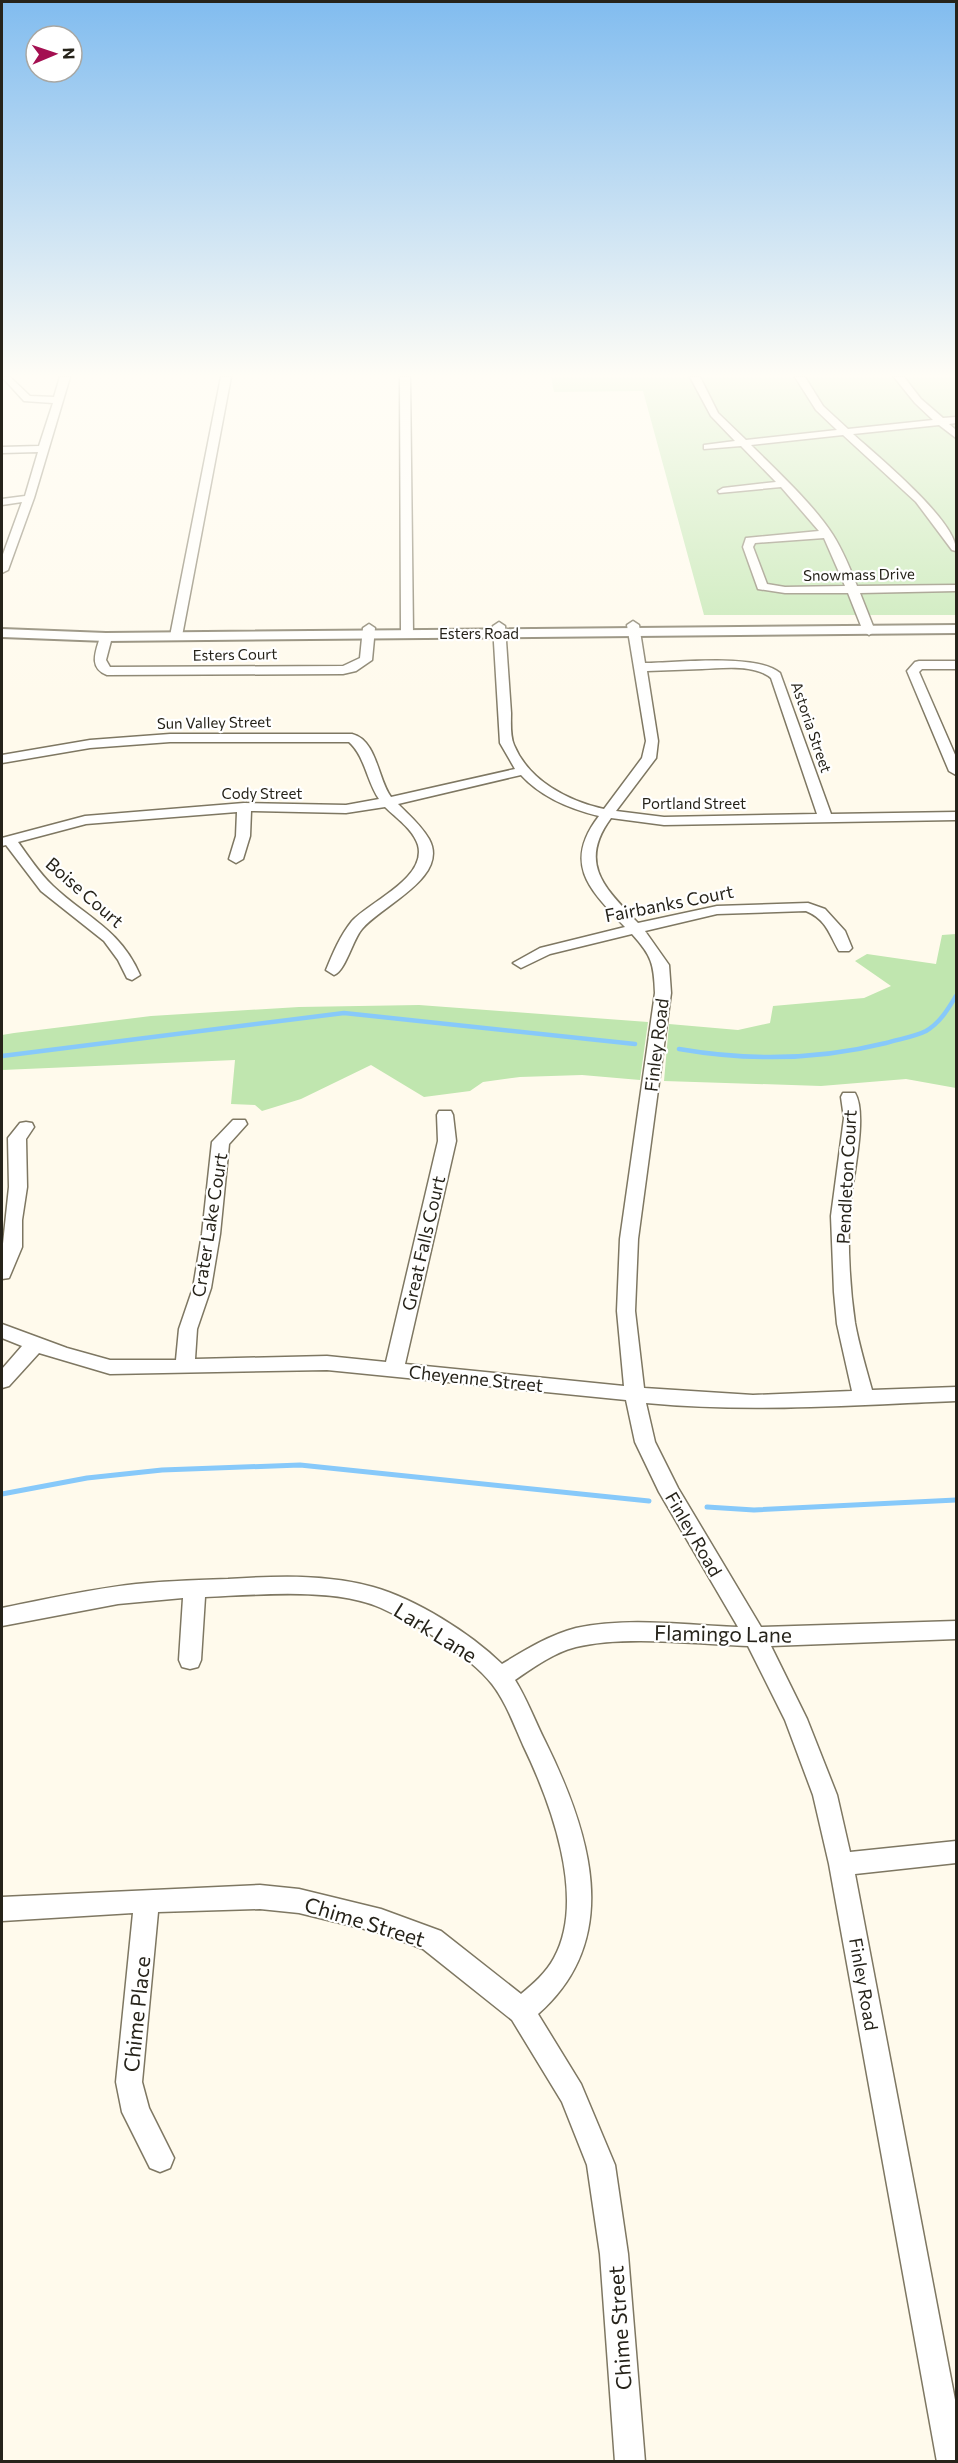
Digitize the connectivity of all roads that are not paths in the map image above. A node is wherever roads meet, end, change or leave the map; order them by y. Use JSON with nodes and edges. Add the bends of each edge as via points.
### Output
{"nodes":[{"id":1,"x":30,"y":492,"type":"edge"},
{"id":2,"x":204,"y":492,"type":"edge"},
{"id":3,"x":405,"y":492,"type":"edge"},
{"id":4,"x":791,"y":492,"type":"edge"},
{"id":5,"x":911,"y":492,"type":"edge"},
{"id":6,"x":29,"y":498,"type":"junction"},
{"id":7,"x":2,"y":502,"type":"edge"},
{"id":8,"x":827,"y":534,"type":"junction"},
{"id":9,"x":957,"y":548,"type":"edge"},
{"id":10,"x":2,"y":570,"type":"edge"},
{"id":11,"x":853,"y":588,"type":"junction"},
{"id":12,"x":957,"y":588,"type":"edge"},
{"id":13,"x":957,"y":622,"type":"edge"},
{"id":14,"x":2,"y":626,"type":"edge"},
{"id":15,"x":868,"y":627,"type":"junction"},
{"id":16,"x":634,"y":629,"type":"junction"},
{"id":17,"x":957,"y":629,"type":"edge"},
{"id":18,"x":500,"y":630,"type":"junction"},
{"id":19,"x":369,"y":631,"type":"junction"},
{"id":20,"x":406,"y":631,"type":"junction"},
{"id":21,"x":177,"y":632,"type":"junction"},
{"id":22,"x":2,"y":633,"type":"edge"},
{"id":23,"x":106,"y":637,"type":"junction"},
{"id":24,"x":957,"y":665,"type":"edge"},
{"id":25,"x":640,"y":667,"type":"junction"},
{"id":26,"x":2,"y":759,"type":"edge"},
{"id":27,"x":522,"y":771,"type":"junction"},
{"id":28,"x":957,"y":771,"type":"edge"},
{"id":29,"x":388,"y":802,"type":"junction"},
{"id":30,"x":244,"y":807,"type":"junction"},
{"id":31,"x":607,"y":814,"type":"junction"},
{"id":32,"x":957,"y":816,"type":"edge"},
{"id":33,"x":825,"y":818,"type":"junction"},
{"id":34,"x":6,"y":841,"type":"edge"},
{"id":35,"x":236,"y":859,"type":"dead end"},
{"id":36,"x":637,"y":928,"type":"junction"},
{"id":37,"x":844,"y":948,"type":"dead end"},
{"id":38,"x":521,"y":963,"type":"dead end"},
{"id":39,"x":334,"y":970,"type":"dead end"},
{"id":40,"x":132,"y":975,"type":"dead end"},
{"id":41,"x":849,"y":1097,"type":"dead end"},
{"id":42,"x":444,"y":1115,"type":"dead end"},
{"id":43,"x":239,"y":1124,"type":"dead end"},
{"id":44,"x":26,"y":1128,"type":"dead end"},
{"id":45,"x":2,"y":1273,"type":"edge"},
{"id":46,"x":3,"y":1334,"type":"edge"},
{"id":47,"x":36,"y":1344,"type":"junction"},
{"id":48,"x":185,"y":1367,"type":"junction"},
{"id":49,"x":394,"y":1369,"type":"junction"},
{"id":50,"x":2,"y":1381,"type":"edge"},
{"id":51,"x":957,"y":1394,"type":"edge"},
{"id":52,"x":635,"y":1395,"type":"junction"},
{"id":53,"x":864,"y":1399,"type":"junction"},
{"id":54,"x":195,"y":1589,"type":"junction"},
{"id":55,"x":2,"y":1617,"type":"edge"},
{"id":56,"x":957,"y":1630,"type":"edge"},
{"id":57,"x":755,"y":1637,"type":"junction"},
{"id":58,"x":190,"y":1660,"type":"dead end"},
{"id":59,"x":500,"y":1677,"type":"junction"},
{"id":60,"x":957,"y":1852,"type":"edge"},
{"id":61,"x":841,"y":1864,"type":"junction"},
{"id":62,"x":147,"y":1900,"type":"junction"},
{"id":63,"x":2,"y":1909,"type":"edge"},
{"id":64,"x":521,"y":2011,"type":"junction"},
{"id":65,"x":160,"y":2158,"type":"dead end"},
{"id":66,"x":630,"y":2462,"type":"edge"},
{"id":67,"x":952,"y":2462,"type":"edge"}],
"edges":[{"from":1,"to":6,"type":"street"},
{"from":2,"to":21,"type":"street"},
{"from":3,"to":20,"type":"street"},
{"from":4,"to":8,"type":"street"},
{"from":5,"to":9,"type":"street"},
{"from":6,"to":7,"type":"street"},
{"from":6,"to":10,"type":"street"},
{"from":8,"to":11,"type":"street"},
{"from":8,"to":11,"type":"street","name":"Snowmass Drive","via":[[750,540],[748,547],[762,587]]},
{"from":11,"to":12,"type":"street","name":"Snowmass Drive"},
{"from":11,"to":15,"type":"street"},
{"from":13,"to":15,"type":"main road","name":"Esters Road"},
{"from":14,"to":21,"type":"main road","name":"Esters Road"},
{"from":15,"to":16,"type":"main road","name":"Esters Road"},
{"from":15,"to":17,"type":"main road","name":"Esters Road"},
{"from":16,"to":18,"type":"main road","name":"Esters Road"},
{"from":16,"to":25,"type":"street","name":"Finley Road"},
{"from":18,"to":20,"type":"main road","name":"Esters Road"},
{"from":18,"to":27,"type":"street","name":"Portland Street","via":[[506,743]]},
{"from":19,"to":20,"type":"main road","name":"Esters Road"},
{"from":19,"to":21,"type":"main road","name":"Esters Road"},
{"from":19,"to":23,"type":"street","name":"Esters Court","via":[[366,660],[352,668],[118,672],[101,668],[99,663]]},
{"from":21,"to":23,"type":"main road","name":"Esters Road"},
{"from":22,"to":23,"type":"main road","name":"Esters Road"},
{"from":24,"to":28,"type":"street","via":[[919,665],[913,671]]},
{"from":25,"to":31,"type":"street","name":"Finley Road","via":[[652,741],[649,758]]},
{"from":25,"to":33,"type":"street","name":"Astoria Street","via":[[745,666],[772,672]]},
{"from":26,"to":29,"type":"street","name":"Sun Valley Street","via":[[80,746],[170,738],[352,738],[364,748],[372,777]]},
{"from":27,"to":29,"type":"street","name":"Cody Street"},
{"from":27,"to":31,"type":"street","name":"Portland Street","via":[[556,796]]},
{"from":29,"to":30,"type":"street","name":"Cody Street","via":[[327,809]]},
{"from":29,"to":39,"type":"street","name":"Sun Valley Street","via":[[421,839],[427,856],[425,867],[416,879],[361,921],[345,941]]},
{"from":30,"to":34,"type":"street","name":"Cody Street","via":[[85,820]]},
{"from":30,"to":35,"type":"street","via":[[243,836]]},
{"from":31,"to":33,"type":"street","name":"Portland Street","via":[[664,821]]},
{"from":31,"to":36,"type":"street","name":"Finley Road","via":[[587,847],[588,872]]},
{"from":32,"to":33,"type":"street","name":"Portland Street"},
{"from":34,"to":40,"type":"street","name":"Boise Court","via":[[52,894],[91,921],[126,955]]},
{"from":36,"to":37,"type":"street","name":"Fairbanks Court","via":[[717,910],[808,907],[820,912],[838,932]]},
{"from":36,"to":38,"type":"street","name":"Fairbanks Court","via":[[544,951]]},
{"from":36,"to":52,"type":"street","name":"Finley Road","via":[[662,966],[663,993],[629,1239],[626,1311]]},
{"from":41,"to":53,"type":"street","name":"Pendleton Court","via":[[852,1118],[840,1216],[843,1292],[846,1324]]},
{"from":42,"to":49,"type":"street","name":"Great Falls Court","via":[[447,1141]]},
{"from":43,"to":48,"type":"street","name":"Crater Lake Court","via":[[221,1142],[211,1234],[202,1288],[188,1329]]},
{"from":44,"to":45,"type":"street","via":[[17,1138],[13,1247]]},
{"from":46,"to":47,"type":"street","name":"Cheyenne Street"},
{"from":47,"to":48,"type":"street","name":"Cheyenne Street","via":[[110,1367]]},
{"from":47,"to":50,"type":"street"},
{"from":48,"to":49,"type":"street","name":"Cheyenne Street","via":[[327,1363]]},
{"from":49,"to":52,"type":"street","name":"Cheyenne Street"},
{"from":51,"to":53,"type":"street","name":"Cheyenne Street"},
{"from":52,"to":53,"type":"street","name":"Cheyenne Street","via":[[753,1402]]},
{"from":52,"to":57,"type":"street","name":"Finley Road","via":[[645,1442],[669,1492]]},
{"from":54,"to":55,"type":"street","name":"Lark Lane","via":[[134,1593]]},
{"from":54,"to":58,"type":"street"},
{"from":54,"to":59,"type":"street","name":"Lark Lane","via":[[284,1585],[376,1596],[424,1620],[483,1660]]},
{"from":56,"to":57,"type":"street","name":"Flamingo Lane"},
{"from":57,"to":59,"type":"street","name":"Flamingo Lane","via":[[613,1632],[575,1638],[543,1650]]},
{"from":57,"to":61,"type":"street","name":"Finley Road","via":[[800,1729],[825,1796]]},
{"from":59,"to":64,"type":"street","name":"Lark Lane","via":[[544,1763],[565,1816],[578,1875],[578,1922],[568,1958],[550,1986]]},
{"from":60,"to":61,"type":"street"},
{"from":61,"to":67,"type":"street","name":"Finley Road"},
{"from":62,"to":63,"type":"street","name":"Chime Street"},
{"from":62,"to":64,"type":"street","name":"Chime Street","via":[[260,1897],[299,1901],[381,1922],[432,1940]]},
{"from":62,"to":65,"type":"street","name":"Chime Place","via":[[129,2082],[136,2112]]},
{"from":64,"to":66,"type":"street","name":"Chime Street","via":[[572,2092],[601,2165],[614,2254]]}]}
